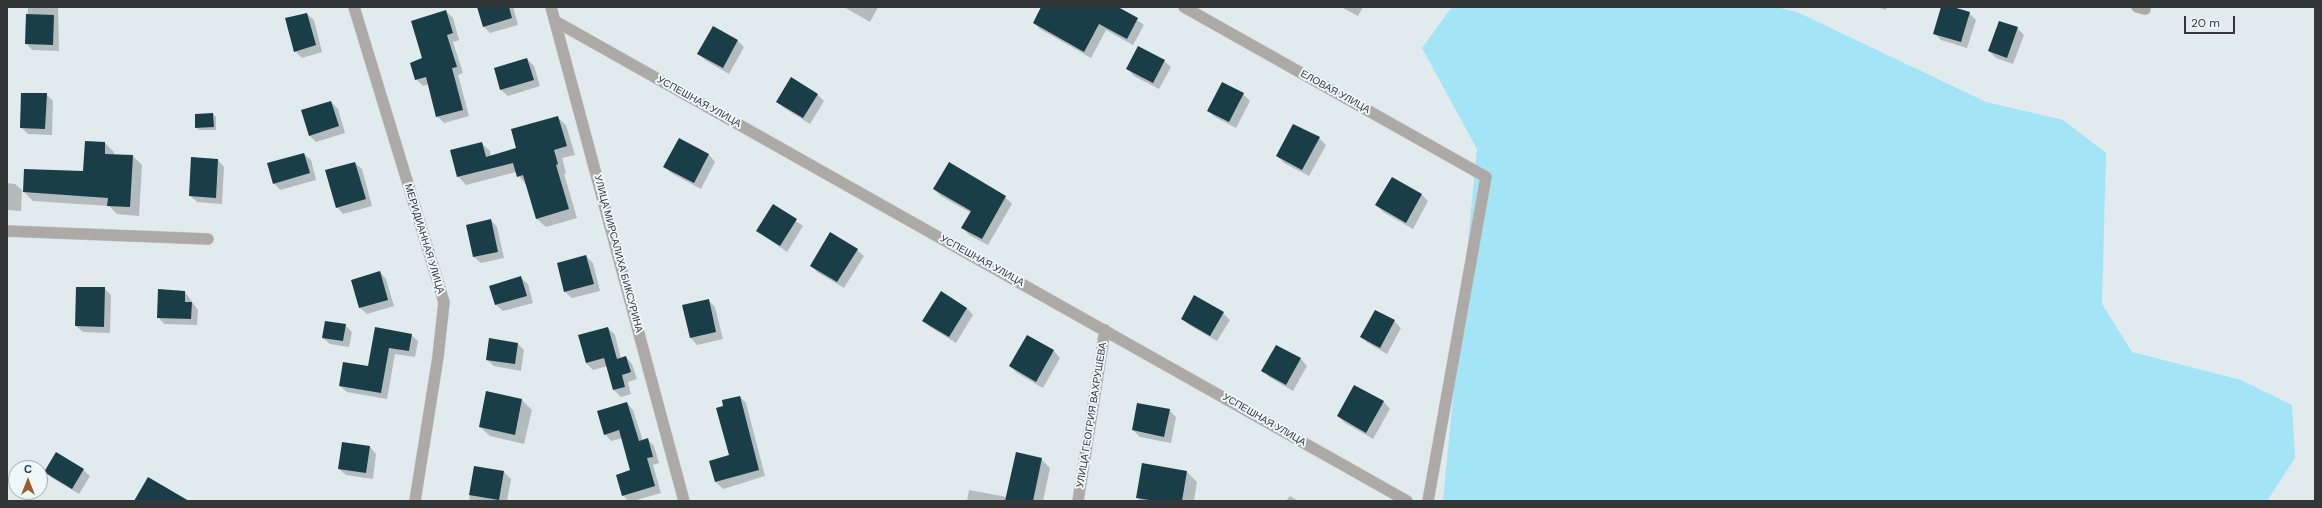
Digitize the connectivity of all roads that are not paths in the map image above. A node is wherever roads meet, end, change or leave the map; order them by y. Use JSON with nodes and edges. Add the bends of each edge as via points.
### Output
{"nodes":[{"id":1,"x":354,"y":7,"type":"edge"},
{"id":2,"x":551,"y":7,"type":"edge"},
{"id":3,"x":1184,"y":7,"type":"edge"},
{"id":4,"x":555,"y":21,"type":"junction"},
{"id":5,"x":7,"y":231,"type":"edge"},
{"id":6,"x":208,"y":239,"type":"dead end"},
{"id":7,"x":1105,"y":330,"type":"junction"},
{"id":8,"x":415,"y":501,"type":"edge"},
{"id":9,"x":684,"y":501,"type":"edge"},
{"id":10,"x":1078,"y":501,"type":"edge"},
{"id":11,"x":1407,"y":501,"type":"edge"},
{"id":12,"x":1428,"y":501,"type":"edge"}],
"edges":[{"from":1,"to":8,"type":"street","name":"МЕРИДИАННАЯ УЛИЦА","via":[[444,302]]},
{"from":2,"to":4,"type":"street","name":"УЛИЦА МИРСАЛИХА БИКСУРИНА"},
{"from":3,"to":12,"type":"street","name":"ЕЛОВАЯ УЛИЦА","via":[[1486,178]]},
{"from":4,"to":7,"type":"street","name":"УСПЕШНАЯ УЛИЦА"},
{"from":4,"to":9,"type":"street","name":"УЛИЦА МИРСАЛИХА БИКСУРИНА"},
{"from":5,"to":6,"type":"street"},
{"from":7,"to":10,"type":"street","name":"УЛИЦА ГЕОГРИЯ ВАХРУШЕВА"},
{"from":7,"to":11,"type":"street","name":"УСПЕШНАЯ УЛИЦА"}]}
